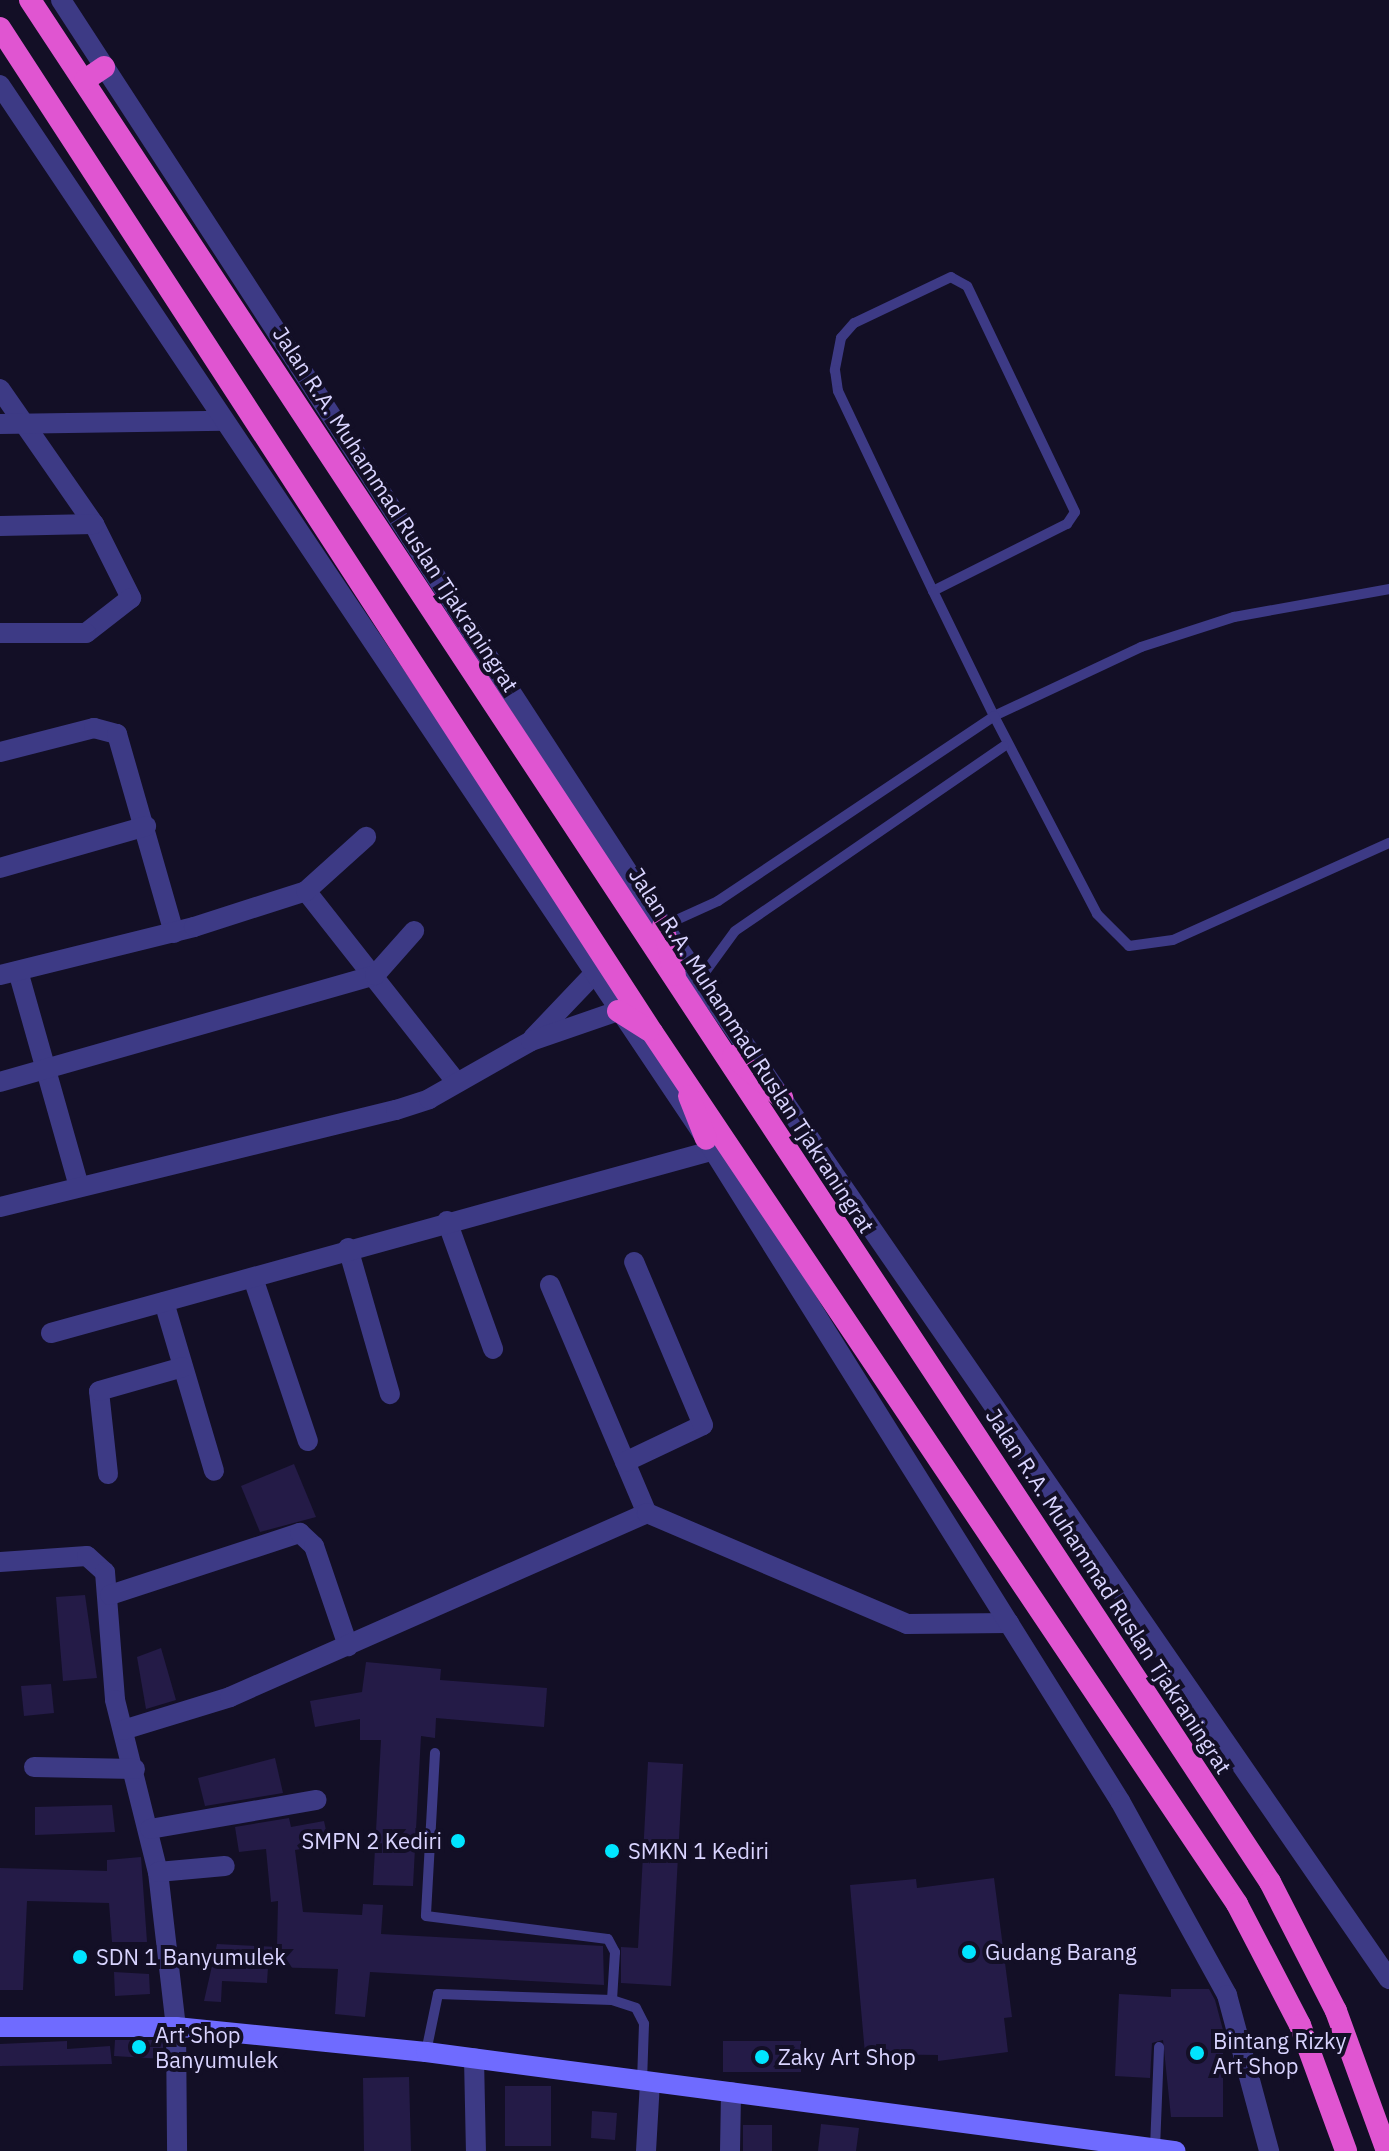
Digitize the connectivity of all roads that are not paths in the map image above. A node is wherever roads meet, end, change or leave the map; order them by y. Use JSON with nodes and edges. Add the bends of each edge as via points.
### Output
{"nodes":[{"id":1,"x":30,"y":0,"type":"edge"},
{"id":2,"x":61,"y":0,"type":"edge"},
{"id":3,"x":0,"y":28,"type":"edge"},
{"id":4,"x":104,"y":67,"type":"junction"},
{"id":5,"x":85,"y":80,"type":"junction"},
{"id":6,"x":0,"y":85,"type":"edge"},
{"id":7,"x":0,"y":389,"type":"edge"},
{"id":8,"x":224,"y":421,"type":"junction"},
{"id":9,"x":0,"y":424,"type":"edge"},
{"id":10,"x":22,"y":424,"type":"junction"},
{"id":11,"x":94,"y":524,"type":"junction"},
{"id":12,"x":0,"y":526,"type":"edge"},
{"id":13,"x":1389,"y":589,"type":"edge"},
{"id":14,"x":933,"y":591,"type":"junction"},
{"id":15,"x":0,"y":633,"type":"edge"},
{"id":16,"x":994,"y":716,"type":"junction"},
{"id":17,"x":1004,"y":746,"type":"junction"},
{"id":18,"x":0,"y":752,"type":"edge"},
{"id":19,"x":146,"y":826,"type":"junction"},
{"id":20,"x":366,"y":837,"type":"dead end"},
{"id":21,"x":1389,"y":843,"type":"edge"},
{"id":22,"x":0,"y":868,"type":"edge"},
{"id":23,"x":306,"y":891,"type":"junction"},
{"id":24,"x":663,"y":926,"type":"junction"},
{"id":25,"x":414,"y":931,"type":"dead end"},
{"id":26,"x":174,"y":933,"type":"junction"},
{"id":27,"x":9,"y":973,"type":"edge"},
{"id":28,"x":375,"y":975,"type":"junction"},
{"id":29,"x":593,"y":975,"type":"junction"},
{"id":30,"x":700,"y":979,"type":"junction"},
{"id":31,"x":677,"y":985,"type":"junction"},
{"id":32,"x":618,"y":1011,"type":"junction"},
{"id":33,"x":652,"y":1032,"type":"junction"},
{"id":34,"x":531,"y":1041,"type":"junction"},
{"id":35,"x":716,"y":1043,"type":"junction"},
{"id":36,"x":46,"y":1070,"type":"junction"},
{"id":37,"x":683,"y":1072,"type":"junction"},
{"id":38,"x":0,"y":1082,"type":"edge"},
{"id":39,"x":457,"y":1083,"type":"junction"},
{"id":40,"x":782,"y":1098,"type":"junction"},
{"id":41,"x":709,"y":1145,"type":"junction"},
{"id":42,"x":79,"y":1187,"type":"junction"},
{"id":43,"x":0,"y":1207,"type":"edge"},
{"id":44,"x":447,"y":1221,"type":"junction"},
{"id":45,"x":348,"y":1248,"type":"junction"},
{"id":46,"x":634,"y":1262,"type":"dead end"},
{"id":47,"x":253,"y":1278,"type":"junction"},
{"id":48,"x":550,"y":1285,"type":"dead end"},
{"id":49,"x":164,"y":1302,"type":"junction"},
{"id":50,"x":51,"y":1333,"type":"dead end"},
{"id":51,"x":493,"y":1349,"type":"dead end"},
{"id":52,"x":183,"y":1367,"type":"junction"},
{"id":53,"x":390,"y":1394,"type":"dead end"},
{"id":54,"x":308,"y":1441,"type":"dead end"},
{"id":55,"x":625,"y":1462,"type":"junction"},
{"id":56,"x":214,"y":1471,"type":"dead end"},
{"id":57,"x":108,"y":1474,"type":"dead end"},
{"id":58,"x":647,"y":1513,"type":"junction"},
{"id":59,"x":0,"y":1562,"type":"edge"},
{"id":60,"x":110,"y":1595,"type":"junction"},
{"id":61,"x":1009,"y":1623,"type":"junction"},
{"id":62,"x":348,"y":1646,"type":"junction"},
{"id":63,"x":123,"y":1730,"type":"junction"},
{"id":64,"x":435,"y":1753,"type":"dead end"},
{"id":65,"x":34,"y":1767,"type":"dead end"},
{"id":66,"x":135,"y":1769,"type":"junction"},
{"id":67,"x":317,"y":1800,"type":"dead end"},
{"id":68,"x":150,"y":1829,"type":"junction"},
{"id":69,"x":225,"y":1866,"type":"dead end"},
{"id":70,"x":158,"y":1872,"type":"junction"},
{"id":71,"x":1389,"y":1979,"type":"edge"},
{"id":72,"x":612,"y":2000,"type":"junction"},
{"id":73,"x":0,"y":2027,"type":"edge"},
{"id":74,"x":176,"y":2027,"type":"junction"},
{"id":75,"x":1159,"y":2047,"type":"dead end"},
{"id":76,"x":426,"y":2052,"type":"junction"},
{"id":77,"x":474,"y":2058,"type":"junction"},
{"id":78,"x":646,"y":2082,"type":"junction"},
{"id":79,"x":731,"y":2092,"type":"junction"},
{"id":80,"x":1345,"y":2149,"type":"edge"},
{"id":81,"x":1165,"y":2150,"type":"edge"},
{"id":82,"x":177,"y":2151,"type":"edge"},
{"id":83,"x":476,"y":2151,"type":"edge"},
{"id":84,"x":646,"y":2151,"type":"edge"},
{"id":85,"x":730,"y":2151,"type":"edge"},
{"id":86,"x":1269,"y":2151,"type":"edge"},
{"id":87,"x":1387,"y":2151,"type":"edge"}],
"edges":[{"from":1,"to":5,"type":"highway","name":"Jalan R.A. Muhammad Ruslan Tjakraningrat"},
{"from":2,"to":4,"type":"street","name":"Jalan R.A. Muhammad Ruslan Tjakraningrat"},
{"from":3,"to":33,"type":"highway"},
{"from":4,"to":5,"type":"highway"},
{"from":4,"to":24,"type":"street","name":"Jalan R.A. Muhammad Ruslan Tjakraningrat"},
{"from":5,"to":31,"type":"highway","name":"Jalan R.A. Muhammad Ruslan Tjakraningrat"},
{"from":6,"to":8,"type":"street"},
{"from":7,"to":10,"type":"street"},
{"from":8,"to":10,"type":"street"},
{"from":8,"to":29,"type":"street"},
{"from":9,"to":10,"type":"street"},
{"from":10,"to":11,"type":"street"},
{"from":11,"to":12,"type":"street"},
{"from":11,"to":15,"type":"street","via":[[131,598],[86,633]]},
{"from":13,"to":16,"type":"lane","via":[[1207,625],[1141,647]]},
{"from":14,"to":14,"type":"lane","via":[[838,391],[836,353],[854,323],[951,277],[967,286],[1075,512],[1067,524]]},
{"from":14,"to":16,"type":"lane"},
{"from":16,"to":17,"type":"lane"},
{"from":16,"to":24,"type":"lane","via":[[718,901]]},
{"from":17,"to":21,"type":"lane","via":[[1097,914],[1129,946],[1173,940]]},
{"from":17,"to":30,"type":"lane","via":[[735,931]]},
{"from":18,"to":19,"type":"street","via":[[110,728],[123,750]]},
{"from":19,"to":22,"type":"street"},
{"from":19,"to":26,"type":"street"},
{"from":20,"to":23,"type":"street"},
{"from":23,"to":26,"type":"street"},
{"from":23,"to":28,"type":"street"},
{"from":24,"to":30,"type":"street","name":"Jalan R.A. Muhammad Ruslan Tjakraningrat"},
{"from":24,"to":31,"type":"highway"},
{"from":25,"to":28,"type":"street"},
{"from":26,"to":27,"type":"street"},
{"from":27,"to":36,"type":"street"},
{"from":28,"to":36,"type":"street"},
{"from":28,"to":39,"type":"street","via":[[416,1037]]},
{"from":29,"to":32,"type":"street"},
{"from":29,"to":34,"type":"street"},
{"from":30,"to":40,"type":"street","name":"Jalan R.A. Muhammad Ruslan Tjakraningrat"},
{"from":31,"to":35,"type":"highway","name":"Jalan R.A. Muhammad Ruslan Tjakraningrat"},
{"from":32,"to":33,"type":"highway"},
{"from":32,"to":34,"type":"street"},
{"from":32,"to":41,"type":"street"},
{"from":33,"to":37,"type":"highway"},
{"from":34,"to":39,"type":"street"},
{"from":35,"to":40,"type":"highway"},
{"from":35,"to":87,"type":"highway","name":"Jalan R.A. Muhammad Ruslan Tjakraningrat","via":[[1270,1882],[1336,2011]]},
{"from":36,"to":38,"type":"street"},
{"from":36,"to":42,"type":"street"},
{"from":37,"to":41,"type":"highway"},
{"from":37,"to":80,"type":"highway","via":[[1237,1904],[1300,2025]]},
{"from":39,"to":42,"type":"street","via":[[429,1099],[359,1121]]},
{"from":40,"to":71,"type":"street","name":"Jalan R.A. Muhammad Ruslan Tjakraningrat"},
{"from":41,"to":44,"type":"street"},
{"from":41,"to":61,"type":"street"},
{"from":42,"to":43,"type":"street"},
{"from":44,"to":45,"type":"street"},
{"from":44,"to":51,"type":"street"},
{"from":45,"to":47,"type":"street"},
{"from":45,"to":53,"type":"street"},
{"from":46,"to":55,"type":"street","via":[[703,1425]]},
{"from":47,"to":49,"type":"street"},
{"from":47,"to":54,"type":"street"},
{"from":48,"to":55,"type":"street"},
{"from":49,"to":50,"type":"street"},
{"from":49,"to":52,"type":"street"},
{"from":52,"to":56,"type":"street"},
{"from":52,"to":57,"type":"street","via":[[99,1391]]},
{"from":55,"to":58,"type":"street"},
{"from":58,"to":61,"type":"street","via":[[907,1624]]},
{"from":58,"to":62,"type":"street"},
{"from":59,"to":60,"type":"street","via":[[87,1556],[102,1566]]},
{"from":60,"to":62,"type":"street","via":[[300,1533],[314,1546]]},
{"from":60,"to":63,"type":"street","via":[[114,1686]]},
{"from":61,"to":86,"type":"street","via":[[1212,1961],[1239,2030]]},
{"from":62,"to":63,"type":"street","via":[[230,1697]]},
{"from":63,"to":66,"type":"street"},
{"from":64,"to":72,"type":"lane","via":[[426,1916],[608,1939],[615,1952]]},
{"from":65,"to":66,"type":"street"},
{"from":66,"to":68,"type":"street"},
{"from":67,"to":68,"type":"street"},
{"from":68,"to":70,"type":"street"},
{"from":69,"to":70,"type":"street"},
{"from":70,"to":74,"type":"street"},
{"from":72,"to":76,"type":"lane","via":[[438,1994]]},
{"from":72,"to":78,"type":"lane","via":[[636,2008],[644,2024]]},
{"from":73,"to":74,"type":"main road"},
{"from":74,"to":76,"type":"main road"},
{"from":74,"to":82,"type":"street"},
{"from":75,"to":81,"type":"lane"},
{"from":76,"to":77,"type":"main road"},
{"from":77,"to":78,"type":"main road"},
{"from":77,"to":83,"type":"street"},
{"from":78,"to":79,"type":"main road"},
{"from":78,"to":84,"type":"street"},
{"from":79,"to":81,"type":"main road"},
{"from":79,"to":85,"type":"street"}]}
